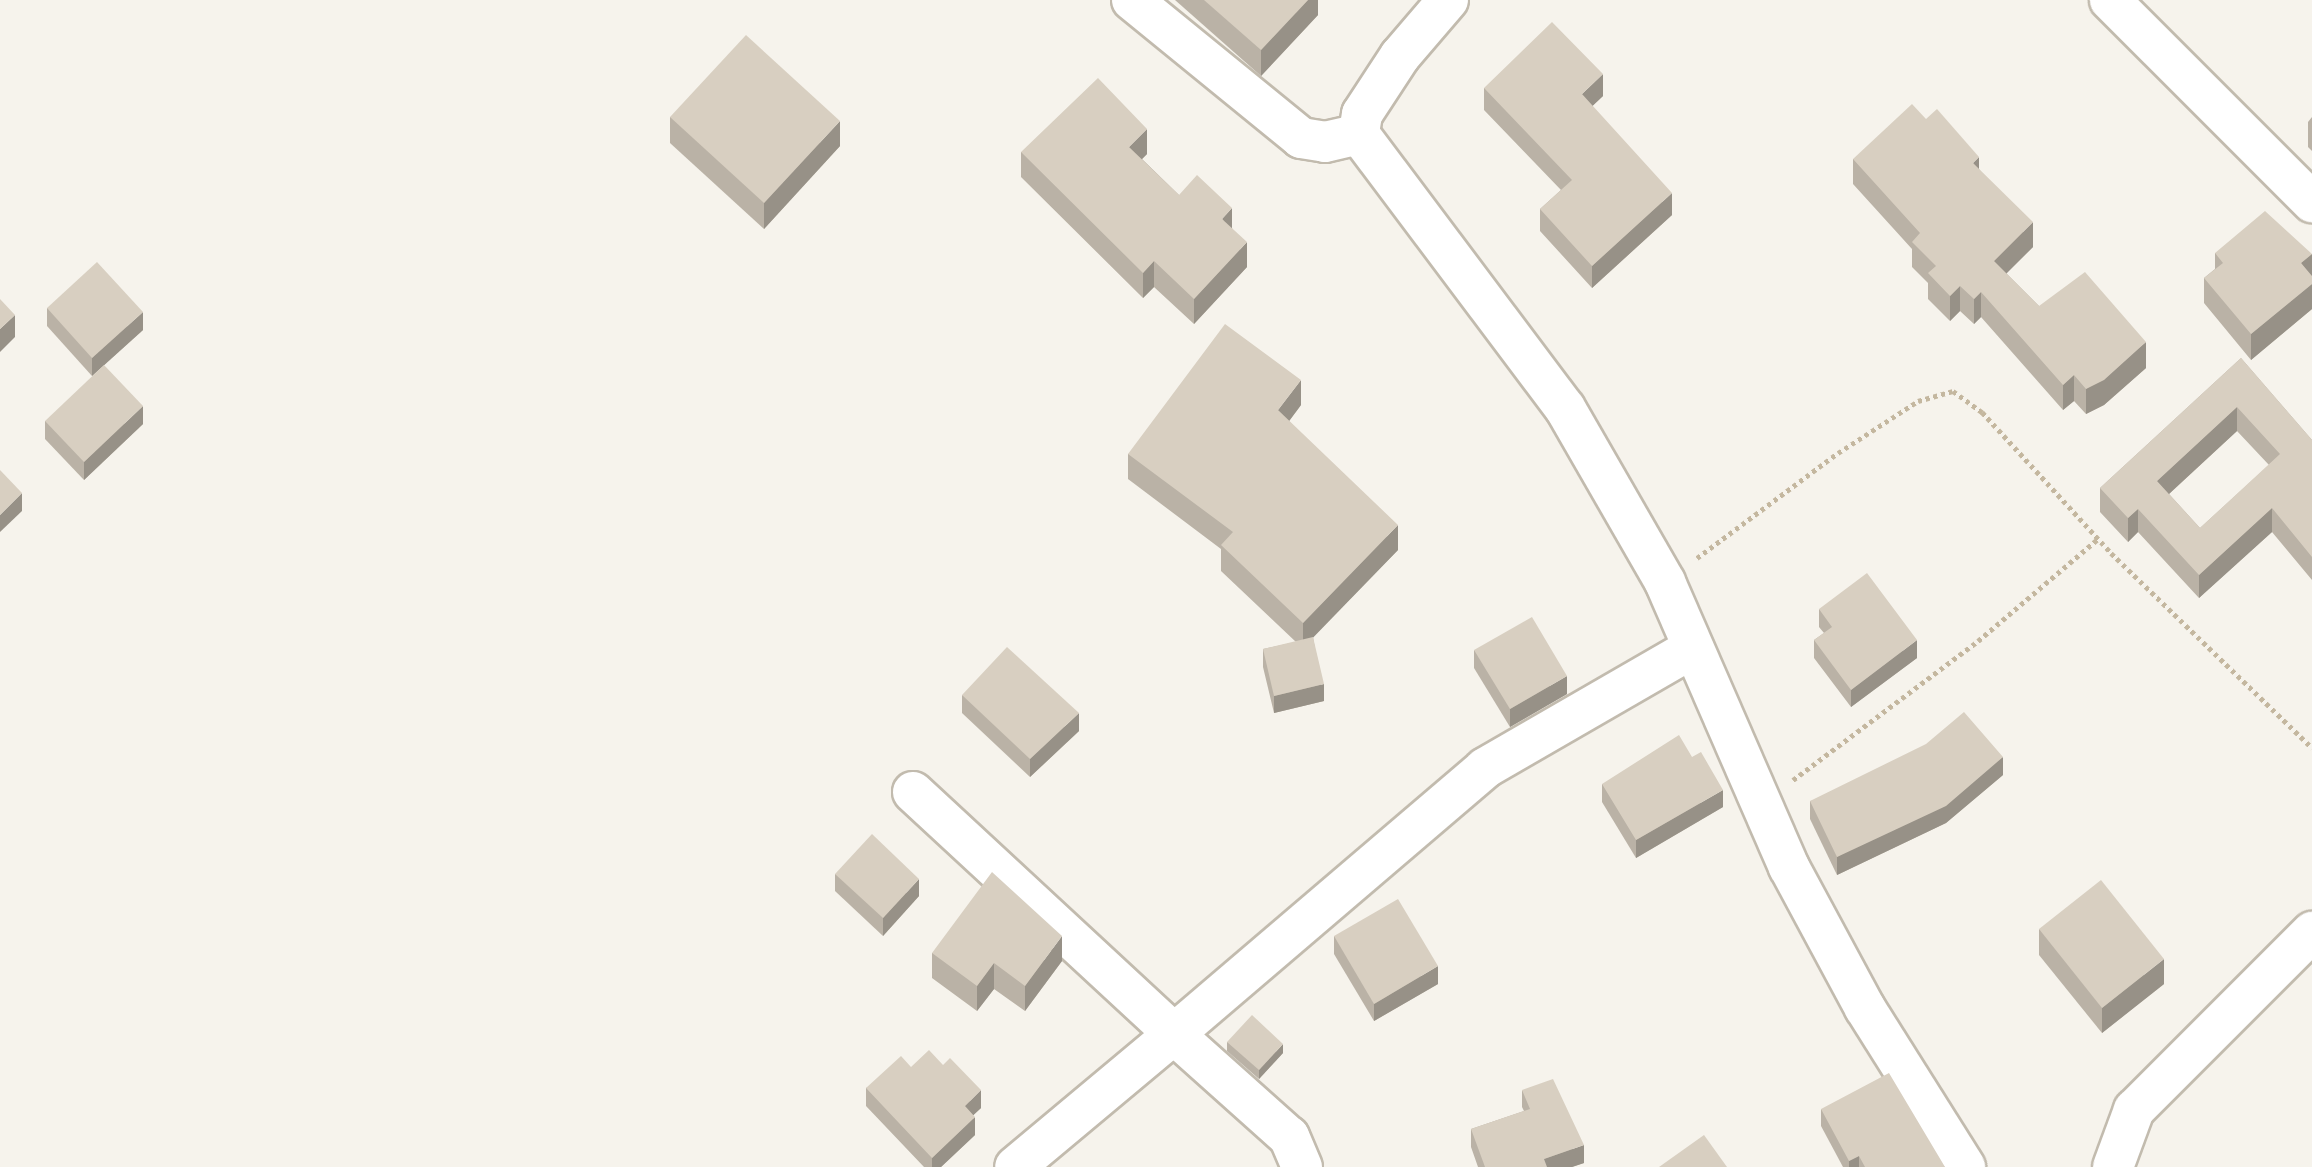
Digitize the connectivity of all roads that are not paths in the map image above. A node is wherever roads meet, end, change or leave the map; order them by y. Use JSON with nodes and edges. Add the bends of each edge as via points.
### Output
{"nodes":[{"id":1,"x":1132,"y":0,"type":"edge"},
{"id":2,"x":1448,"y":0,"type":"edge"},
{"id":3,"x":2110,"y":0,"type":"edge"},
{"id":4,"x":1359,"y":134,"type":"junction"},
{"id":5,"x":2312,"y":202,"type":"edge"},
{"id":6,"x":1693,"y":648,"type":"junction"},
{"id":7,"x":913,"y":792,"type":"dead end"},
{"id":8,"x":2312,"y":932,"type":"edge"},
{"id":9,"x":1174,"y":1034,"type":"junction"},
{"id":10,"x":1015,"y":1167,"type":"edge"},
{"id":11,"x":1302,"y":1167,"type":"edge"},
{"id":12,"x":1965,"y":1167,"type":"edge"},
{"id":13,"x":2113,"y":1167,"type":"edge"}],
"edges":[{"from":1,"to":4,"type":"street","via":[[1301,138],[1325,142]]},
{"from":2,"to":4,"type":"street","via":[[1392,67],[1362,114]]},
{"from":3,"to":5,"type":"street"},
{"from":4,"to":6,"type":"street","via":[[1565,408],[1665,582]]},
{"from":6,"to":9,"type":"street","via":[[1485,768]]},
{"from":6,"to":12,"type":"street","via":[[1789,867],[1865,1008]]},
{"from":7,"to":9,"type":"street"},
{"from":8,"to":13,"type":"street","via":[[2134,1110]]},
{"from":9,"to":10,"type":"street"},
{"from":9,"to":11,"type":"street","via":[[1289,1137]]}]}
